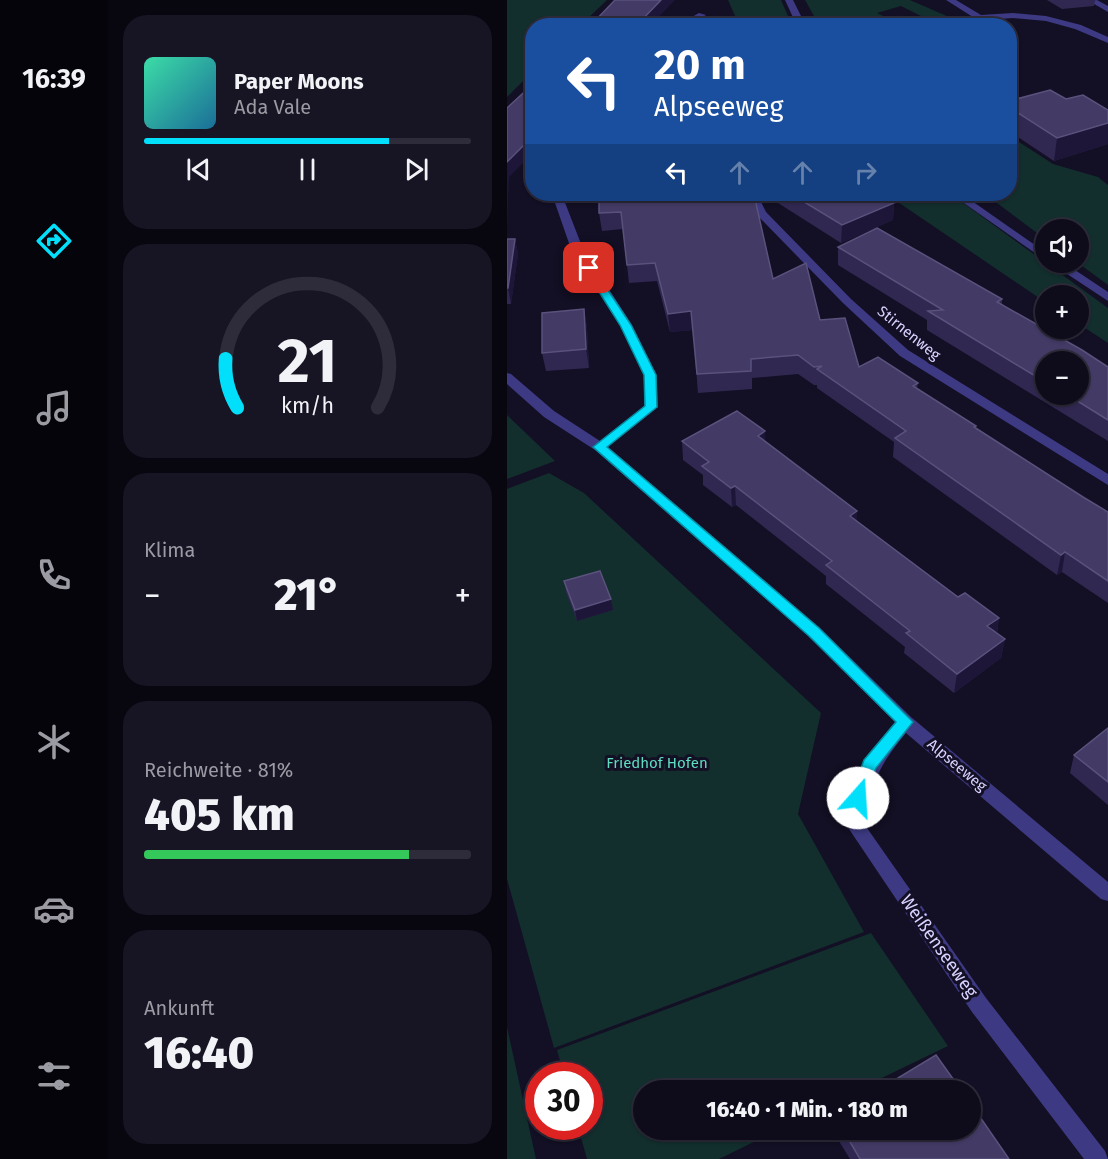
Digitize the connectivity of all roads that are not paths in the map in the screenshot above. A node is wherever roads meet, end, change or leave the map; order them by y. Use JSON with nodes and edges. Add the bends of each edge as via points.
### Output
{"nodes":[{"id":1,"x":789,"y":0,"type":"edge"},
{"id":2,"x":950,"y":0,"type":"edge"},
{"id":3,"x":1093,"y":1,"type":"edge"},
{"id":4,"x":1108,"y":9,"type":"edge"},
{"id":5,"x":702,"y":15,"type":"dead end"},
{"id":6,"x":696,"y":18,"type":"edge"},
{"id":7,"x":798,"y":18,"type":"edge"},
{"id":8,"x":975,"y":18,"type":"edge"},
{"id":9,"x":991,"y":18,"type":"edge"},
{"id":10,"x":1108,"y":40,"type":"edge"},
{"id":11,"x":559,"y":201,"type":"edge"},
{"id":12,"x":755,"y":201,"type":"edge"},
{"id":13,"x":966,"y":201,"type":"edge"},
{"id":14,"x":1035,"y":250,"type":"edge"},
{"id":15,"x":1071,"y":273,"type":"edge"},
{"id":16,"x":1108,"y":297,"type":"edge"},
{"id":17,"x":507,"y":377,"type":"edge"},
{"id":18,"x":600,"y":447,"type":"junction"},
{"id":19,"x":1108,"y":480,"type":"edge"},
{"id":20,"x":905,"y":722,"type":"junction"},
{"id":21,"x":1108,"y":893,"type":"edge"},
{"id":22,"x":1097,"y":1159,"type":"edge"}],
"edges":[{"from":1,"to":7,"type":"street"},
{"from":2,"to":8,"type":"street"},
{"from":3,"to":4,"type":"street"},
{"from":5,"to":6,"type":"street"},
{"from":9,"to":10,"type":"street","via":[[1002,14],[1044,18]]},
{"from":11,"to":18,"type":"street","via":[[577,249],[625,325],[650,375],[651,407]]},
{"from":12,"to":19,"type":"street","name":"Stirnenweg","via":[[761,213],[847,302],[904,353]]},
{"from":13,"to":14,"type":"street"},
{"from":15,"to":16,"type":"street"},
{"from":17,"to":18,"type":"street","name":"Alpseeweg","via":[[549,414]]},
{"from":18,"to":20,"type":"street","name":"Alpseeweg","via":[[814,632]]},
{"from":20,"to":21,"type":"street","name":"Alpseeweg"},
{"from":20,"to":22,"type":"street","name":"Weißenseeweg","via":[[870,765],[858,798],[858,829],[979,1005]]}]}
